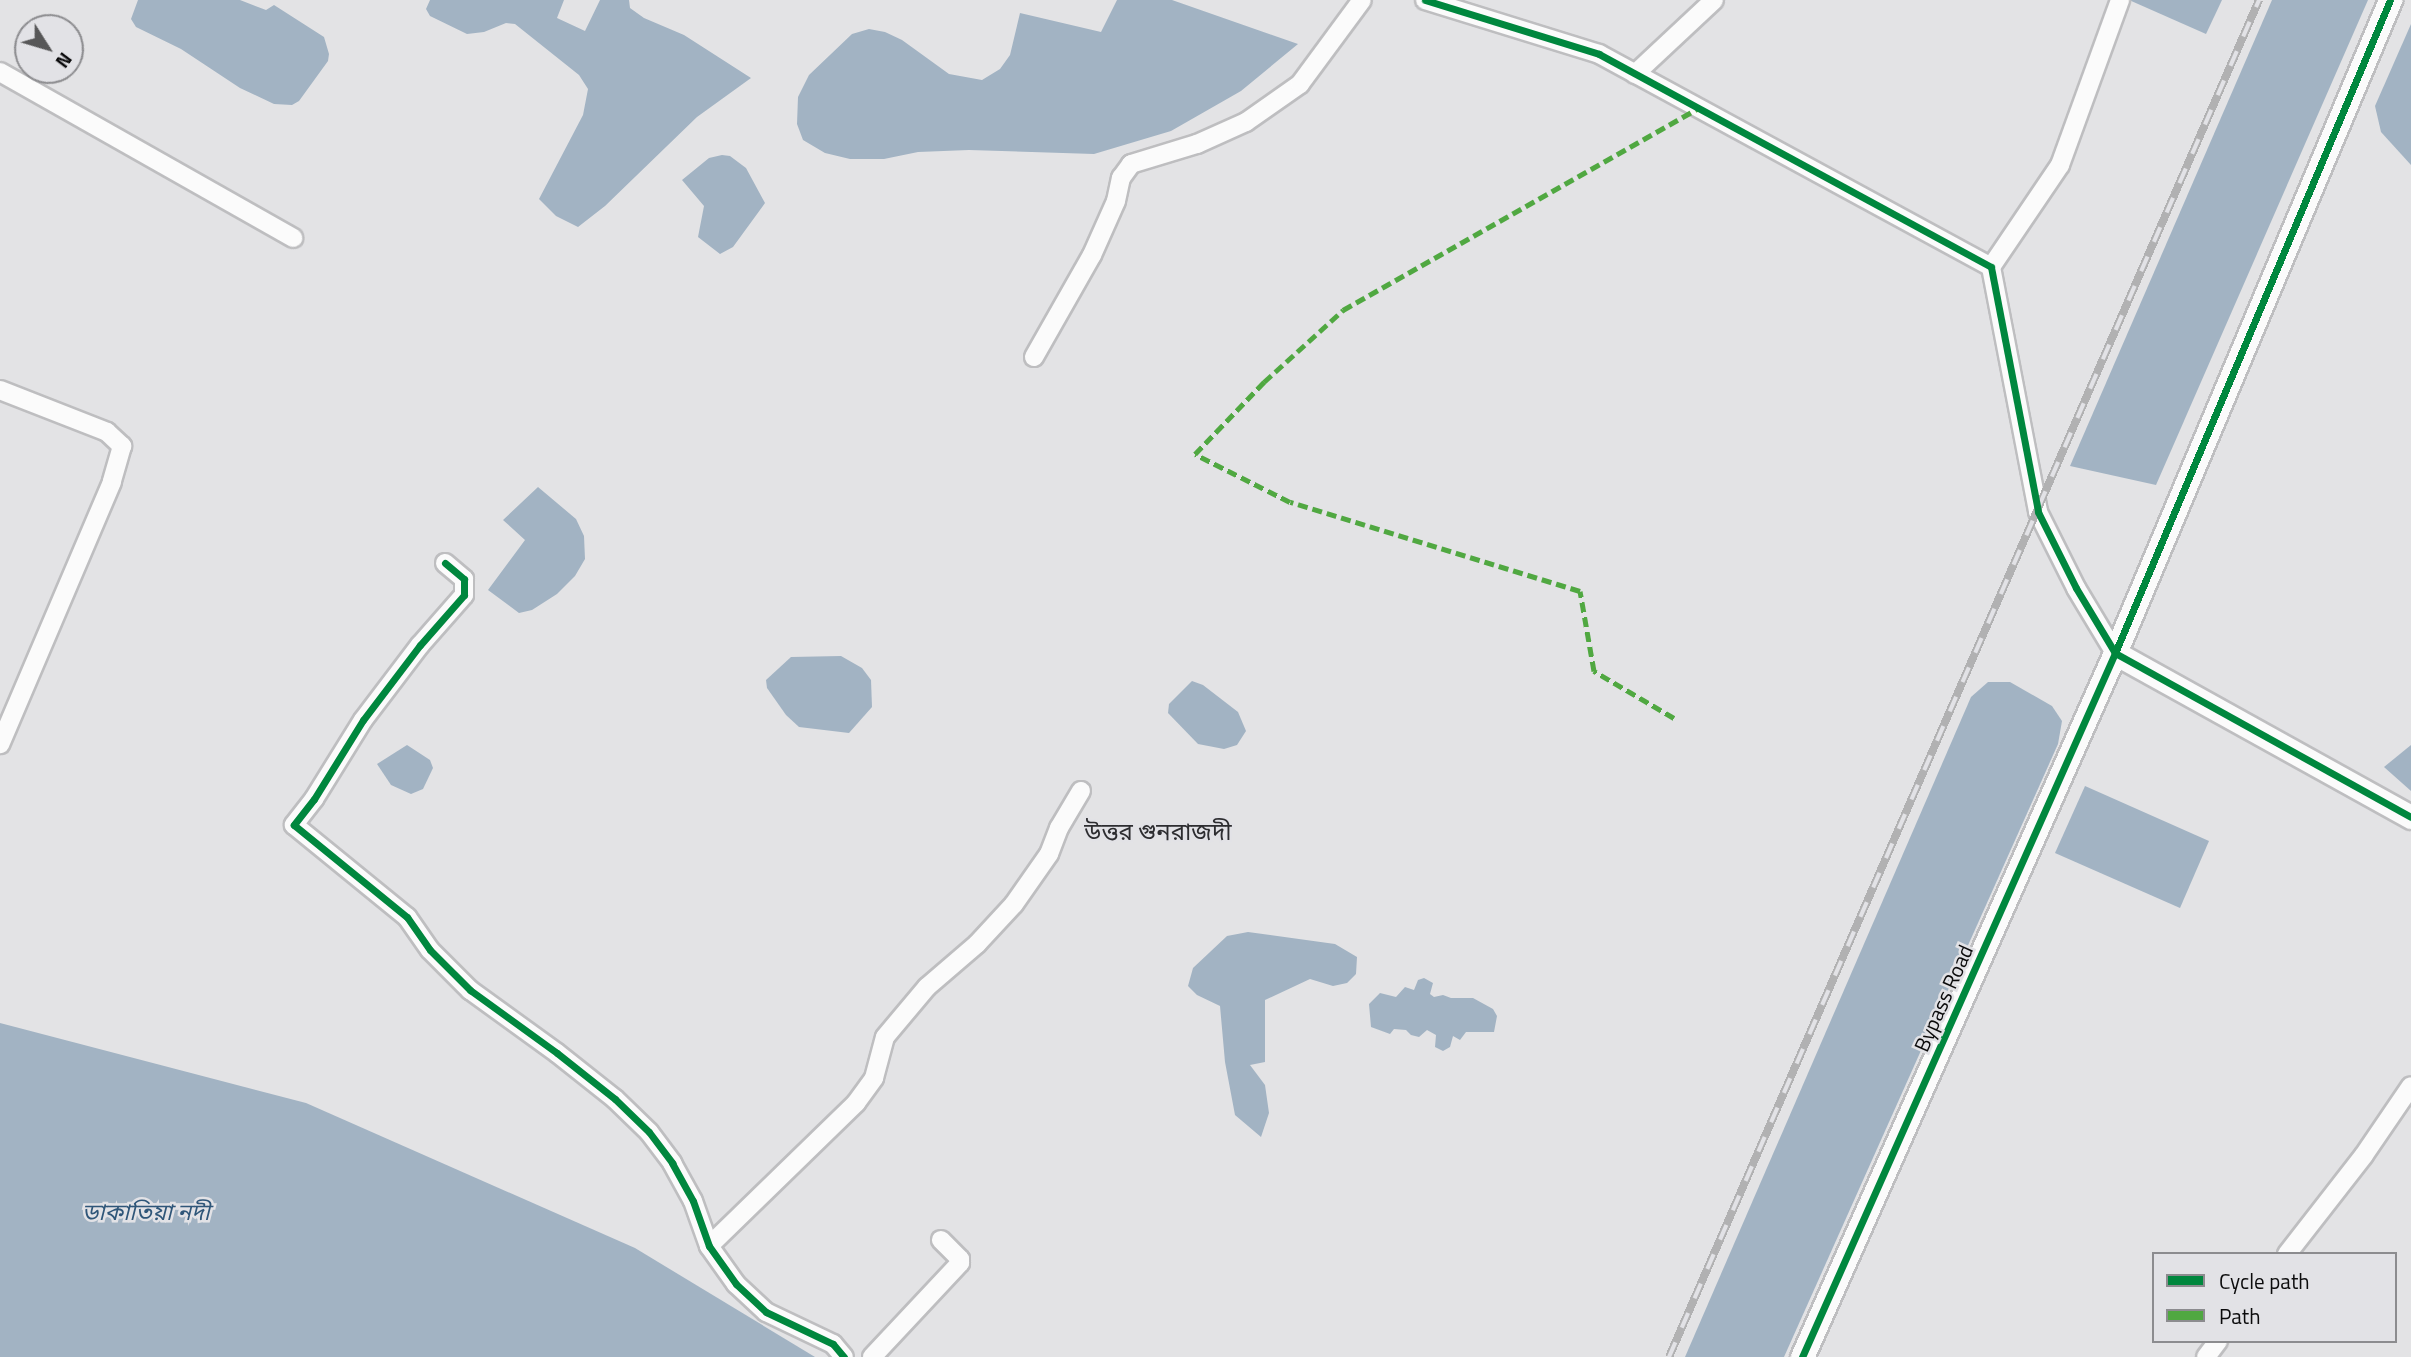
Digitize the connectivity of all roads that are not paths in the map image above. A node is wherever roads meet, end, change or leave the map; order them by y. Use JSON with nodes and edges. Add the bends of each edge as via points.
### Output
{"nodes":[{"id":1,"x":1362,"y":0,"type":"edge"},
{"id":2,"x":1425,"y":0,"type":"edge"},
{"id":3,"x":1714,"y":0,"type":"edge"},
{"id":4,"x":2120,"y":0,"type":"edge"},
{"id":5,"x":2390,"y":0,"type":"edge"},
{"id":6,"x":0,"y":72,"type":"edge"},
{"id":7,"x":1635,"y":74,"type":"junction"},
{"id":8,"x":293,"y":238,"type":"dead end"},
{"id":9,"x":1992,"y":267,"type":"junction"},
{"id":10,"x":1034,"y":357,"type":"dead end"},
{"id":11,"x":0,"y":390,"type":"edge"},
{"id":12,"x":444,"y":564,"type":"dead end"},
{"id":13,"x":2115,"y":653,"type":"junction"},
{"id":14,"x":0,"y":744,"type":"edge"},
{"id":15,"x":1081,"y":791,"type":"dead end"},
{"id":16,"x":2411,"y":817,"type":"edge"},
{"id":17,"x":2411,"y":1086,"type":"edge"},
{"id":18,"x":941,"y":1240,"type":"dead end"},
{"id":19,"x":709,"y":1246,"type":"junction"},
{"id":20,"x":2289,"y":1252,"type":"edge"},
{"id":21,"x":844,"y":1357,"type":"edge"},
{"id":22,"x":872,"y":1357,"type":"edge"},
{"id":23,"x":1802,"y":1357,"type":"edge"}],
"edges":[{"from":1,"to":10,"type":"street","via":[[1300,84],[1246,122],[1197,144],[1131,164],[1121,178],[1093,256]]},
{"from":2,"to":7,"type":"street","via":[[1599,54]]},
{"from":3,"to":7,"type":"street"},
{"from":4,"to":9,"type":"street","via":[[2060,165]]},
{"from":5,"to":13,"type":"street","name":"Bypass Road"},
{"from":6,"to":8,"type":"street"},
{"from":7,"to":9,"type":"street"},
{"from":9,"to":13,"type":"street","via":[[2038,512]]},
{"from":11,"to":14,"type":"street","via":[[107,432],[122,446],[112,482]]},
{"from":12,"to":19,"type":"street","via":[[464,579],[464,595],[363,720],[293,825],[407,917],[430,950],[470,990],[557,1053],[649,1132],[693,1201]]},
{"from":13,"to":16,"type":"street"},
{"from":13,"to":23,"type":"street","name":"Bypass Road"},
{"from":15,"to":19,"type":"street","via":[[1042,865],[1014,904],[927,987],[885,1037],[874,1078],[856,1103]]},
{"from":17,"to":20,"type":"street"},
{"from":18,"to":22,"type":"street","via":[[960,1263]]},
{"from":19,"to":21,"type":"street","via":[[736,1284],[766,1312],[833,1344]]}]}
